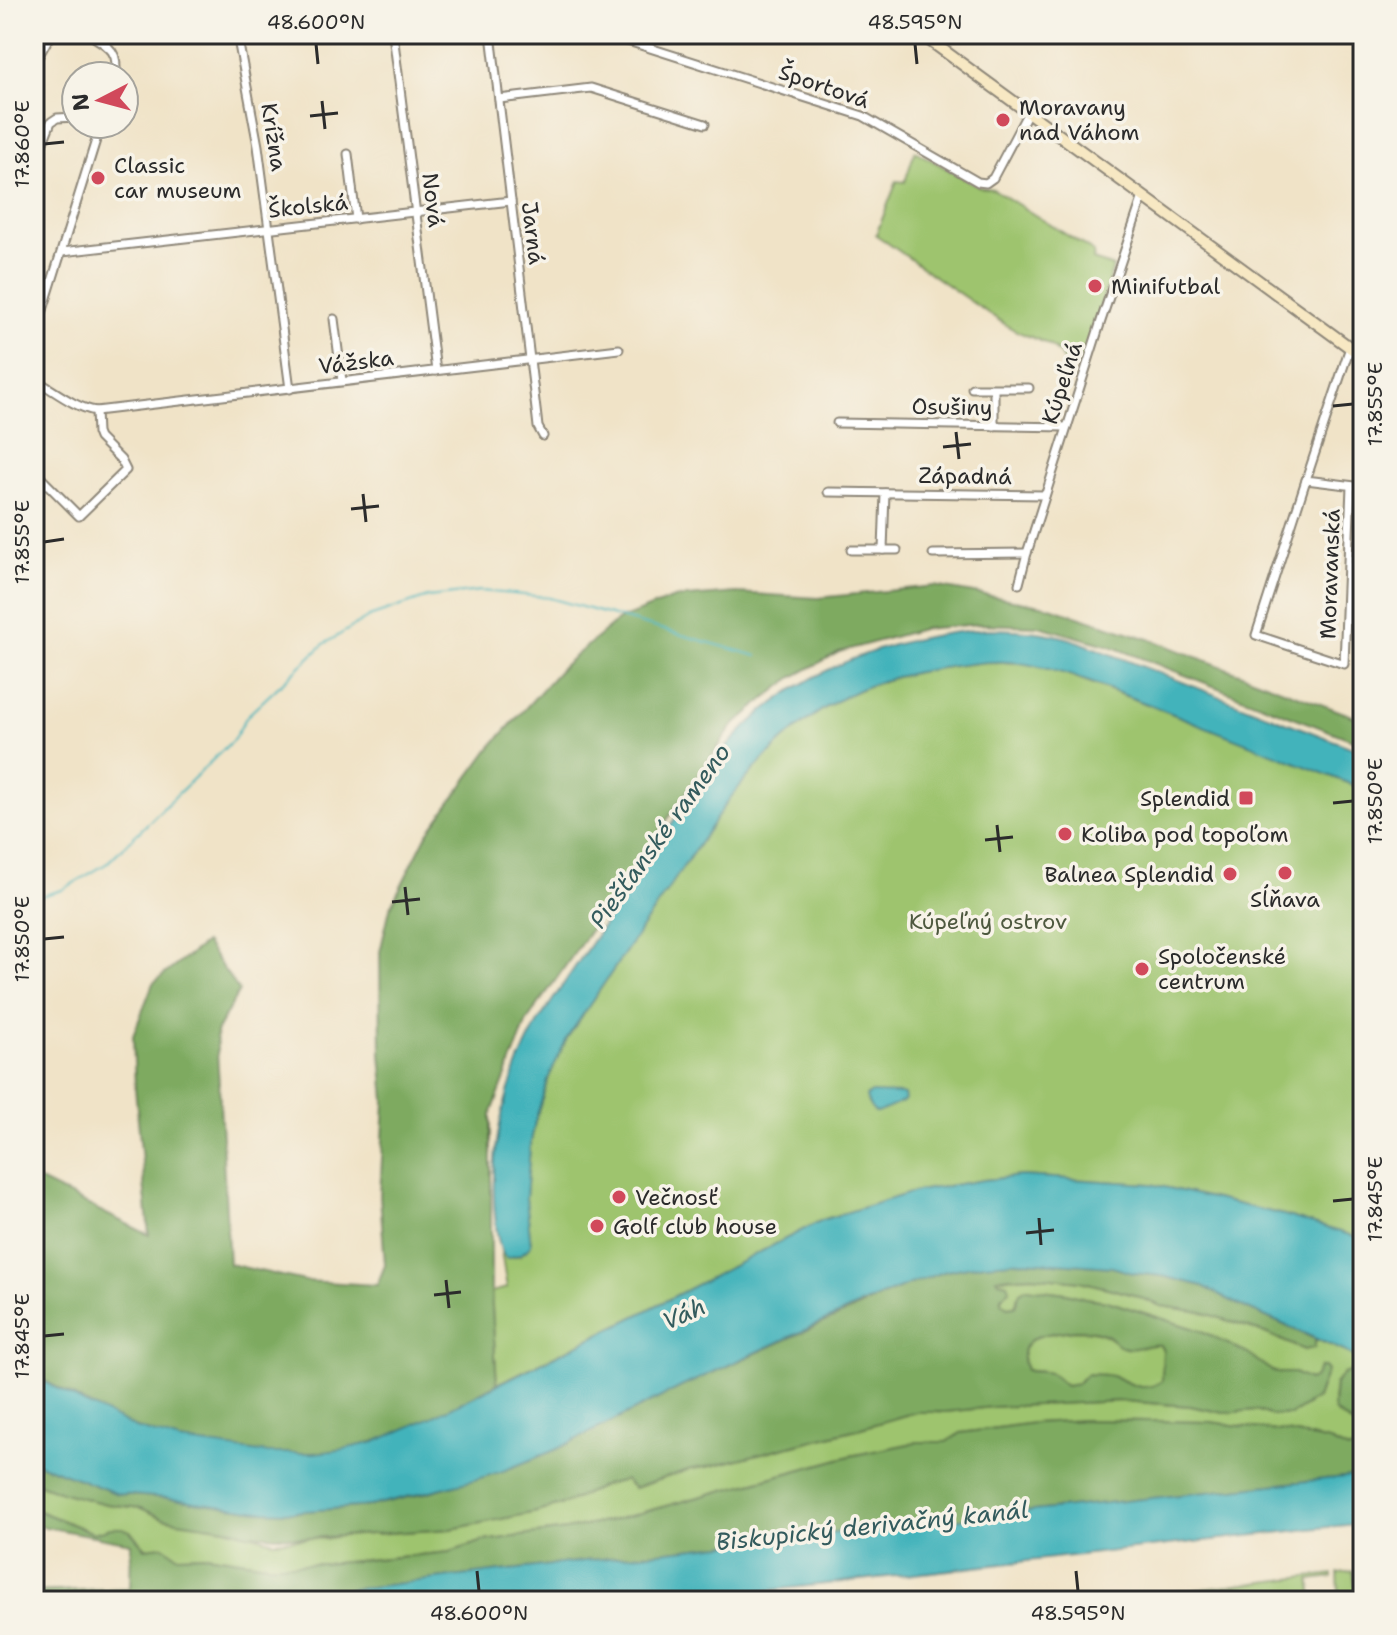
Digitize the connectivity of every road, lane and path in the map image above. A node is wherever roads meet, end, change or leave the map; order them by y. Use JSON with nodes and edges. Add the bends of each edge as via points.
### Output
{"nodes":[{"id":1,"x":51,"y":34,"type":"edge"},
{"id":2,"x":89,"y":34,"type":"edge"},
{"id":3,"x":237,"y":34,"type":"edge"},
{"id":4,"x":393,"y":34,"type":"edge"},
{"id":5,"x":491,"y":34,"type":"edge"},
{"id":6,"x":606,"y":34,"type":"edge"},
{"id":7,"x":921,"y":34,"type":"edge"},
{"id":8,"x":116,"y":60,"type":"edge"},
{"id":9,"x":34,"y":64,"type":"edge"},
{"id":10,"x":499,"y":99,"type":"junction"},
{"id":11,"x":1028,"y":112,"type":"junction"},
{"id":12,"x":60,"y":118,"type":"edge"},
{"id":13,"x":705,"y":124,"type":"dead end"},
{"id":14,"x":96,"y":140,"type":"edge"},
{"id":15,"x":348,"y":154,"type":"dead end"},
{"id":16,"x":36,"y":160,"type":"dead end"},
{"id":17,"x":1143,"y":196,"type":"junction"},
{"id":18,"x":511,"y":201,"type":"junction"},
{"id":19,"x":417,"y":213,"type":"junction"},
{"id":20,"x":356,"y":219,"type":"junction"},
{"id":21,"x":269,"y":228,"type":"junction"},
{"id":22,"x":62,"y":252,"type":"junction"},
{"id":23,"x":334,"y":319,"type":"dead end"},
{"id":24,"x":36,"y":327,"type":"edge"},
{"id":25,"x":34,"y":339,"type":"edge"},
{"id":26,"x":1350,"y":347,"type":"junction"},
{"id":27,"x":619,"y":349,"type":"dead end"},
{"id":28,"x":1363,"y":357,"type":"edge"},
{"id":29,"x":531,"y":360,"type":"junction"},
{"id":30,"x":436,"y":371,"type":"junction"},
{"id":31,"x":34,"y":379,"type":"edge"},
{"id":32,"x":342,"y":381,"type":"junction"},
{"id":33,"x":972,"y":388,"type":"dead end"},
{"id":34,"x":1029,"y":388,"type":"dead end"},
{"id":35,"x":290,"y":389,"type":"junction"},
{"id":36,"x":994,"y":389,"type":"junction"},
{"id":37,"x":96,"y":411,"type":"junction"},
{"id":38,"x":837,"y":423,"type":"dead end"},
{"id":39,"x":994,"y":426,"type":"junction"},
{"id":40,"x":1067,"y":427,"type":"junction"},
{"id":41,"x":543,"y":436,"type":"dead end"},
{"id":42,"x":34,"y":471,"type":"edge"},
{"id":43,"x":1306,"y":480,"type":"junction"},
{"id":44,"x":1351,"y":486,"type":"junction"},
{"id":45,"x":1363,"y":487,"type":"edge"},
{"id":46,"x":828,"y":492,"type":"dead end"},
{"id":47,"x":885,"y":493,"type":"junction"},
{"id":48,"x":1045,"y":495,"type":"junction"},
{"id":49,"x":972,"y":542,"type":"dead end"},
{"id":50,"x":851,"y":550,"type":"dead end"},
{"id":51,"x":883,"y":550,"type":"junction"},
{"id":52,"x":897,"y":550,"type":"dead end"},
{"id":53,"x":1027,"y":553,"type":"junction"},
{"id":54,"x":933,"y":554,"type":"dead end"},
{"id":55,"x":972,"y":554,"type":"junction"},
{"id":56,"x":1019,"y":584,"type":"dead end"}],
"edges":[{"from":1,"to":9,"type":"street"},
{"from":2,"to":8,"type":"street"},
{"from":3,"to":21,"type":"street","name":"Krížna"},
{"from":4,"to":19,"type":"street","name":"Nová"},
{"from":5,"to":10,"type":"street","name":"Jarná"},
{"from":6,"to":11,"type":"street","name":"Športová","via":[[863,116],[978,182],[993,178]]},
{"from":7,"to":11,"type":"main road"},
{"from":10,"to":13,"type":"street","via":[[591,88]]},
{"from":10,"to":18,"type":"street","name":"Jarná"},
{"from":11,"to":17,"type":"main road"},
{"from":12,"to":16,"type":"street","via":[[51,122]]},
{"from":14,"to":22,"type":"street"},
{"from":15,"to":20,"type":"street"},
{"from":17,"to":26,"type":"main road"},
{"from":17,"to":40,"type":"street","name":"Kúpeľná"},
{"from":18,"to":19,"type":"street","name":"Školská"},
{"from":18,"to":29,"type":"street","name":"Jarná"},
{"from":19,"to":20,"type":"street","name":"Školská"},
{"from":19,"to":30,"type":"street","name":"Nová"},
{"from":20,"to":21,"type":"street","name":"Školská"},
{"from":21,"to":22,"type":"street","name":"Školská"},
{"from":21,"to":35,"type":"street","name":"Krížna"},
{"from":22,"to":24,"type":"street"},
{"from":23,"to":32,"type":"street"},
{"from":24,"to":25,"type":"street"},
{"from":26,"to":28,"type":"main road"},
{"from":26,"to":43,"type":"street","name":"Moravanská"},
{"from":27,"to":29,"type":"street","name":"Vážska"},
{"from":29,"to":30,"type":"street","name":"Vážska"},
{"from":29,"to":41,"type":"street","name":"Jarná"},
{"from":30,"to":32,"type":"street","name":"Vážska"},
{"from":31,"to":37,"type":"street"},
{"from":32,"to":35,"type":"street","name":"Vážska"},
{"from":33,"to":36,"type":"street","name":"Osušiny"},
{"from":34,"to":36,"type":"street","name":"Osušiny"},
{"from":35,"to":37,"type":"street","name":"Vážska"},
{"from":36,"to":39,"type":"street"},
{"from":37,"to":42,"type":"street","via":[[99,438],[126,470],[79,516]]},
{"from":38,"to":39,"type":"street","name":"Osušiny"},
{"from":39,"to":40,"type":"street","name":"Osušiny"},
{"from":40,"to":48,"type":"street","name":"Kúpeľná"},
{"from":43,"to":44,"type":"street","name":"Moravanská"},
{"from":43,"to":44,"type":"street","name":"Moravanská","via":[[1256,635],[1344,664]]},
{"from":44,"to":45,"type":"street","name":"Moravanská"},
{"from":46,"to":47,"type":"street","name":"Západná"},
{"from":47,"to":48,"type":"street","name":"Západná"},
{"from":47,"to":51,"type":"street"},
{"from":48,"to":53,"type":"street","name":"Kúpeľná"},
{"from":49,"to":55,"type":"street"},
{"from":50,"to":51,"type":"street"},
{"from":51,"to":52,"type":"street"},
{"from":53,"to":55,"type":"street"},
{"from":53,"to":56,"type":"street","name":"Kúpeľná"},
{"from":54,"to":55,"type":"street"}]}
